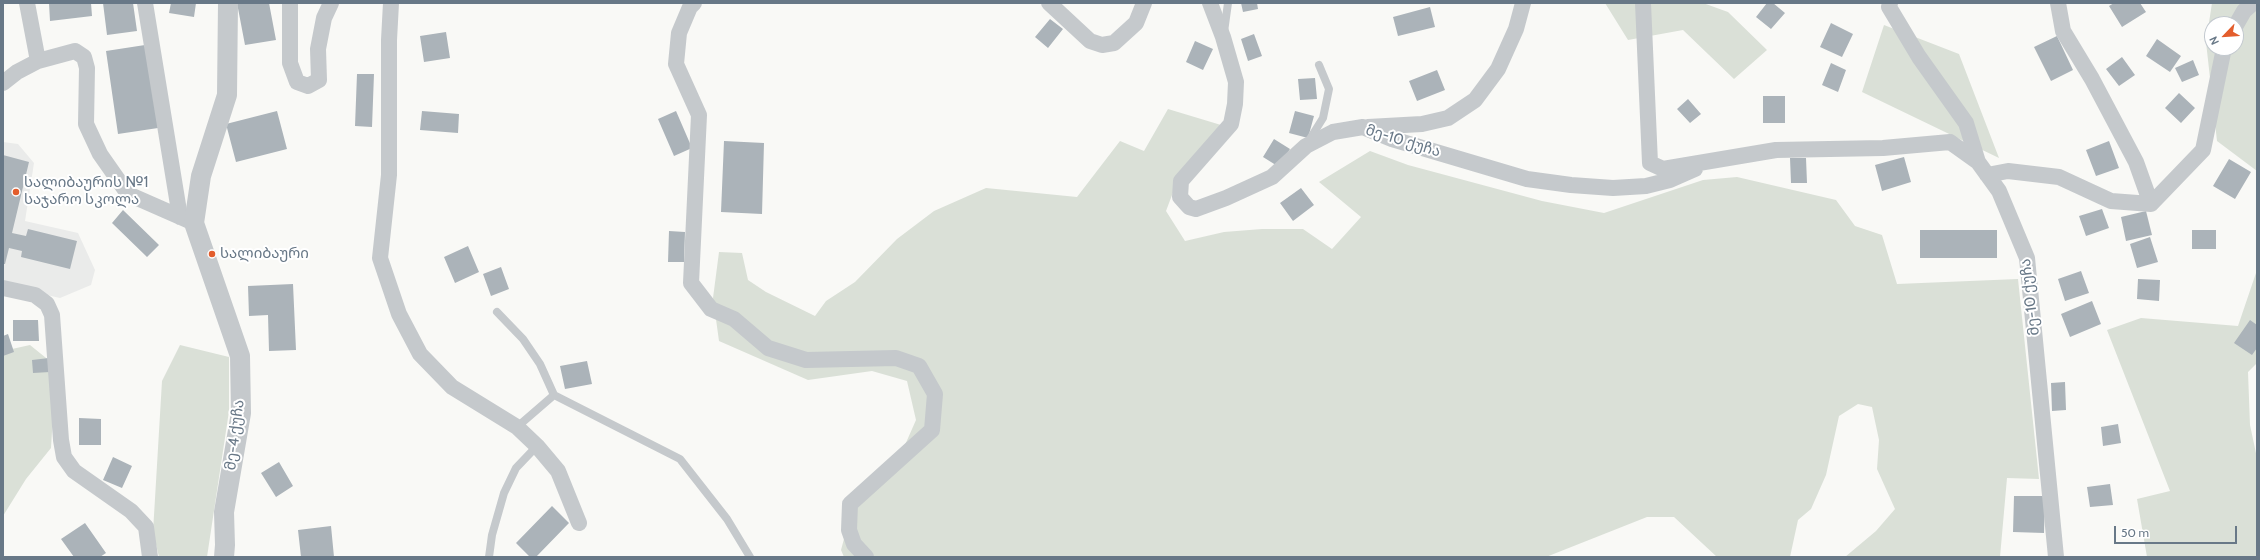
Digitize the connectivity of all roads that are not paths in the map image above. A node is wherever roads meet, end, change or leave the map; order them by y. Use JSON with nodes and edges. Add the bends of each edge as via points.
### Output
{"nodes":[{"id":1,"x":27,"y":3,"type":"edge"},
{"id":2,"x":145,"y":3,"type":"edge"},
{"id":3,"x":228,"y":3,"type":"edge"},
{"id":4,"x":290,"y":3,"type":"edge"},
{"id":5,"x":331,"y":3,"type":"edge"},
{"id":6,"x":391,"y":3,"type":"edge"},
{"id":7,"x":694,"y":3,"type":"edge"},
{"id":8,"x":1049,"y":3,"type":"edge"},
{"id":9,"x":1144,"y":3,"type":"edge"},
{"id":10,"x":1210,"y":3,"type":"edge"},
{"id":11,"x":1228,"y":3,"type":"edge"},
{"id":12,"x":1523,"y":3,"type":"edge"},
{"id":13,"x":1643,"y":3,"type":"edge"},
{"id":14,"x":1890,"y":3,"type":"edge"},
{"id":15,"x":2058,"y":3,"type":"edge"},
{"id":16,"x":2253,"y":3,"type":"edge"},
{"id":17,"x":2241,"y":16,"type":"edge"},
{"id":18,"x":1223,"y":37,"type":"junction"},
{"id":19,"x":2222,"y":56,"type":"edge"},
{"id":20,"x":38,"y":62,"type":"junction"},
{"id":21,"x":1320,"y":65,"type":"dead end"},
{"id":22,"x":3,"y":83,"type":"edge"},
{"id":23,"x":1363,"y":127,"type":"junction"},
{"id":24,"x":1306,"y":146,"type":"junction"},
{"id":25,"x":1717,"y":160,"type":"junction"},
{"id":26,"x":1978,"y":162,"type":"junction"},
{"id":27,"x":1987,"y":175,"type":"junction"},
{"id":28,"x":2150,"y":204,"type":"junction"},
{"id":29,"x":187,"y":220,"type":"junction"},
{"id":30,"x":3,"y":288,"type":"edge"},
{"id":31,"x":497,"y":312,"type":"dead end"},
{"id":32,"x":554,"y":395,"type":"junction"},
{"id":33,"x":517,"y":427,"type":"junction"},
{"id":34,"x":537,"y":446,"type":"junction"},
{"id":35,"x":579,"y":523,"type":"dead end"},
{"id":36,"x":150,"y":557,"type":"edge"},
{"id":37,"x":224,"y":557,"type":"edge"},
{"id":38,"x":489,"y":557,"type":"edge"},
{"id":39,"x":750,"y":557,"type":"edge"},
{"id":40,"x":866,"y":557,"type":"edge"},
{"id":41,"x":2056,"y":557,"type":"edge"}],
"edges":[{"from":1,"to":20,"type":"street"},
{"from":2,"to":29,"type":"street"},
{"from":3,"to":29,"type":"street","via":[[227,95]]},
{"from":4,"to":5,"type":"street","via":[[290,63],[296,82],[308,86],[319,80],[318,49],[324,18]]},
{"from":6,"to":33,"type":"street","via":[[388,40],[389,175],[380,258],[399,314],[420,354],[452,387]]},
{"from":7,"to":40,"type":"street","via":[[679,33],[676,64],[699,115],[691,283],[711,309],[734,319],[768,348],[806,360],[896,358],[919,366],[935,394],[932,430],[850,504],[850,530],[854,544]]},
{"from":8,"to":9,"type":"street","via":[[1090,41],[1102,45],[1114,43],[1136,23]]},
{"from":10,"to":18,"type":"street","name":"მე-10 ქუჩა"},
{"from":11,"to":18,"type":"lane"},
{"from":12,"to":23,"type":"street","via":[[1516,29],[1498,69],[1474,100],[1448,118],[1422,124]]},
{"from":13,"to":25,"type":"street","via":[[1650,163],[1663,169]]},
{"from":14,"to":26,"type":"street","via":[[1889,7],[1919,57],[1966,123]]},
{"from":15,"to":28,"type":"street","via":[[2063,31],[2136,162]]},
{"from":16,"to":17,"type":"street"},
{"from":18,"to":24,"type":"street","name":"მე-10 ქუჩა","via":[[1236,82],[1231,124],[1181,181],[1180,197],[1196,209],[1226,198],[1272,177]]},
{"from":19,"to":28,"type":"street","via":[[2203,150]]},
{"from":20,"to":22,"type":"street","via":[[17,72]]},
{"from":20,"to":29,"type":"street","via":[[75,51],[84,57],[87,68],[86,124],[100,154],[128,194]]},
{"from":21,"to":24,"type":"lane","via":[[1329,89],[1323,118]]},
{"from":23,"to":24,"type":"street","name":"მე-10 ქუჩა","via":[[1333,132]]},
{"from":23,"to":25,"type":"street","name":"მე-10 ქუჩა","via":[[1392,139],[1527,179],[1571,186],[1646,186],[1670,180]]},
{"from":25,"to":26,"type":"street","name":"მე-10 ქუჩა","via":[[1776,150],[1883,148],[1950,142]]},
{"from":26,"to":27,"type":"street","name":"მე-10 ქუჩა"},
{"from":27,"to":28,"type":"street","via":[[2008,171],[2059,177],[2111,201]]},
{"from":27,"to":41,"type":"street","name":"მე-10 ქუჩა","via":[[1999,191],[2027,258]]},
{"from":29,"to":37,"type":"street","name":"მე-4 ქუჩა","via":[[240,356],[241,413],[224,512]]},
{"from":30,"to":36,"type":"street","via":[[35,295],[47,304],[52,315],[64,457],[74,471],[131,511],[146,527]]},
{"from":31,"to":32,"type":"lane","via":[[523,339],[540,364]]},
{"from":32,"to":33,"type":"lane"},
{"from":32,"to":39,"type":"lane","via":[[680,459],[727,519]]},
{"from":33,"to":34,"type":"street"},
{"from":34,"to":35,"type":"street","via":[[558,471]]},
{"from":34,"to":38,"type":"lane","via":[[516,468],[504,492],[492,535]]}]}
